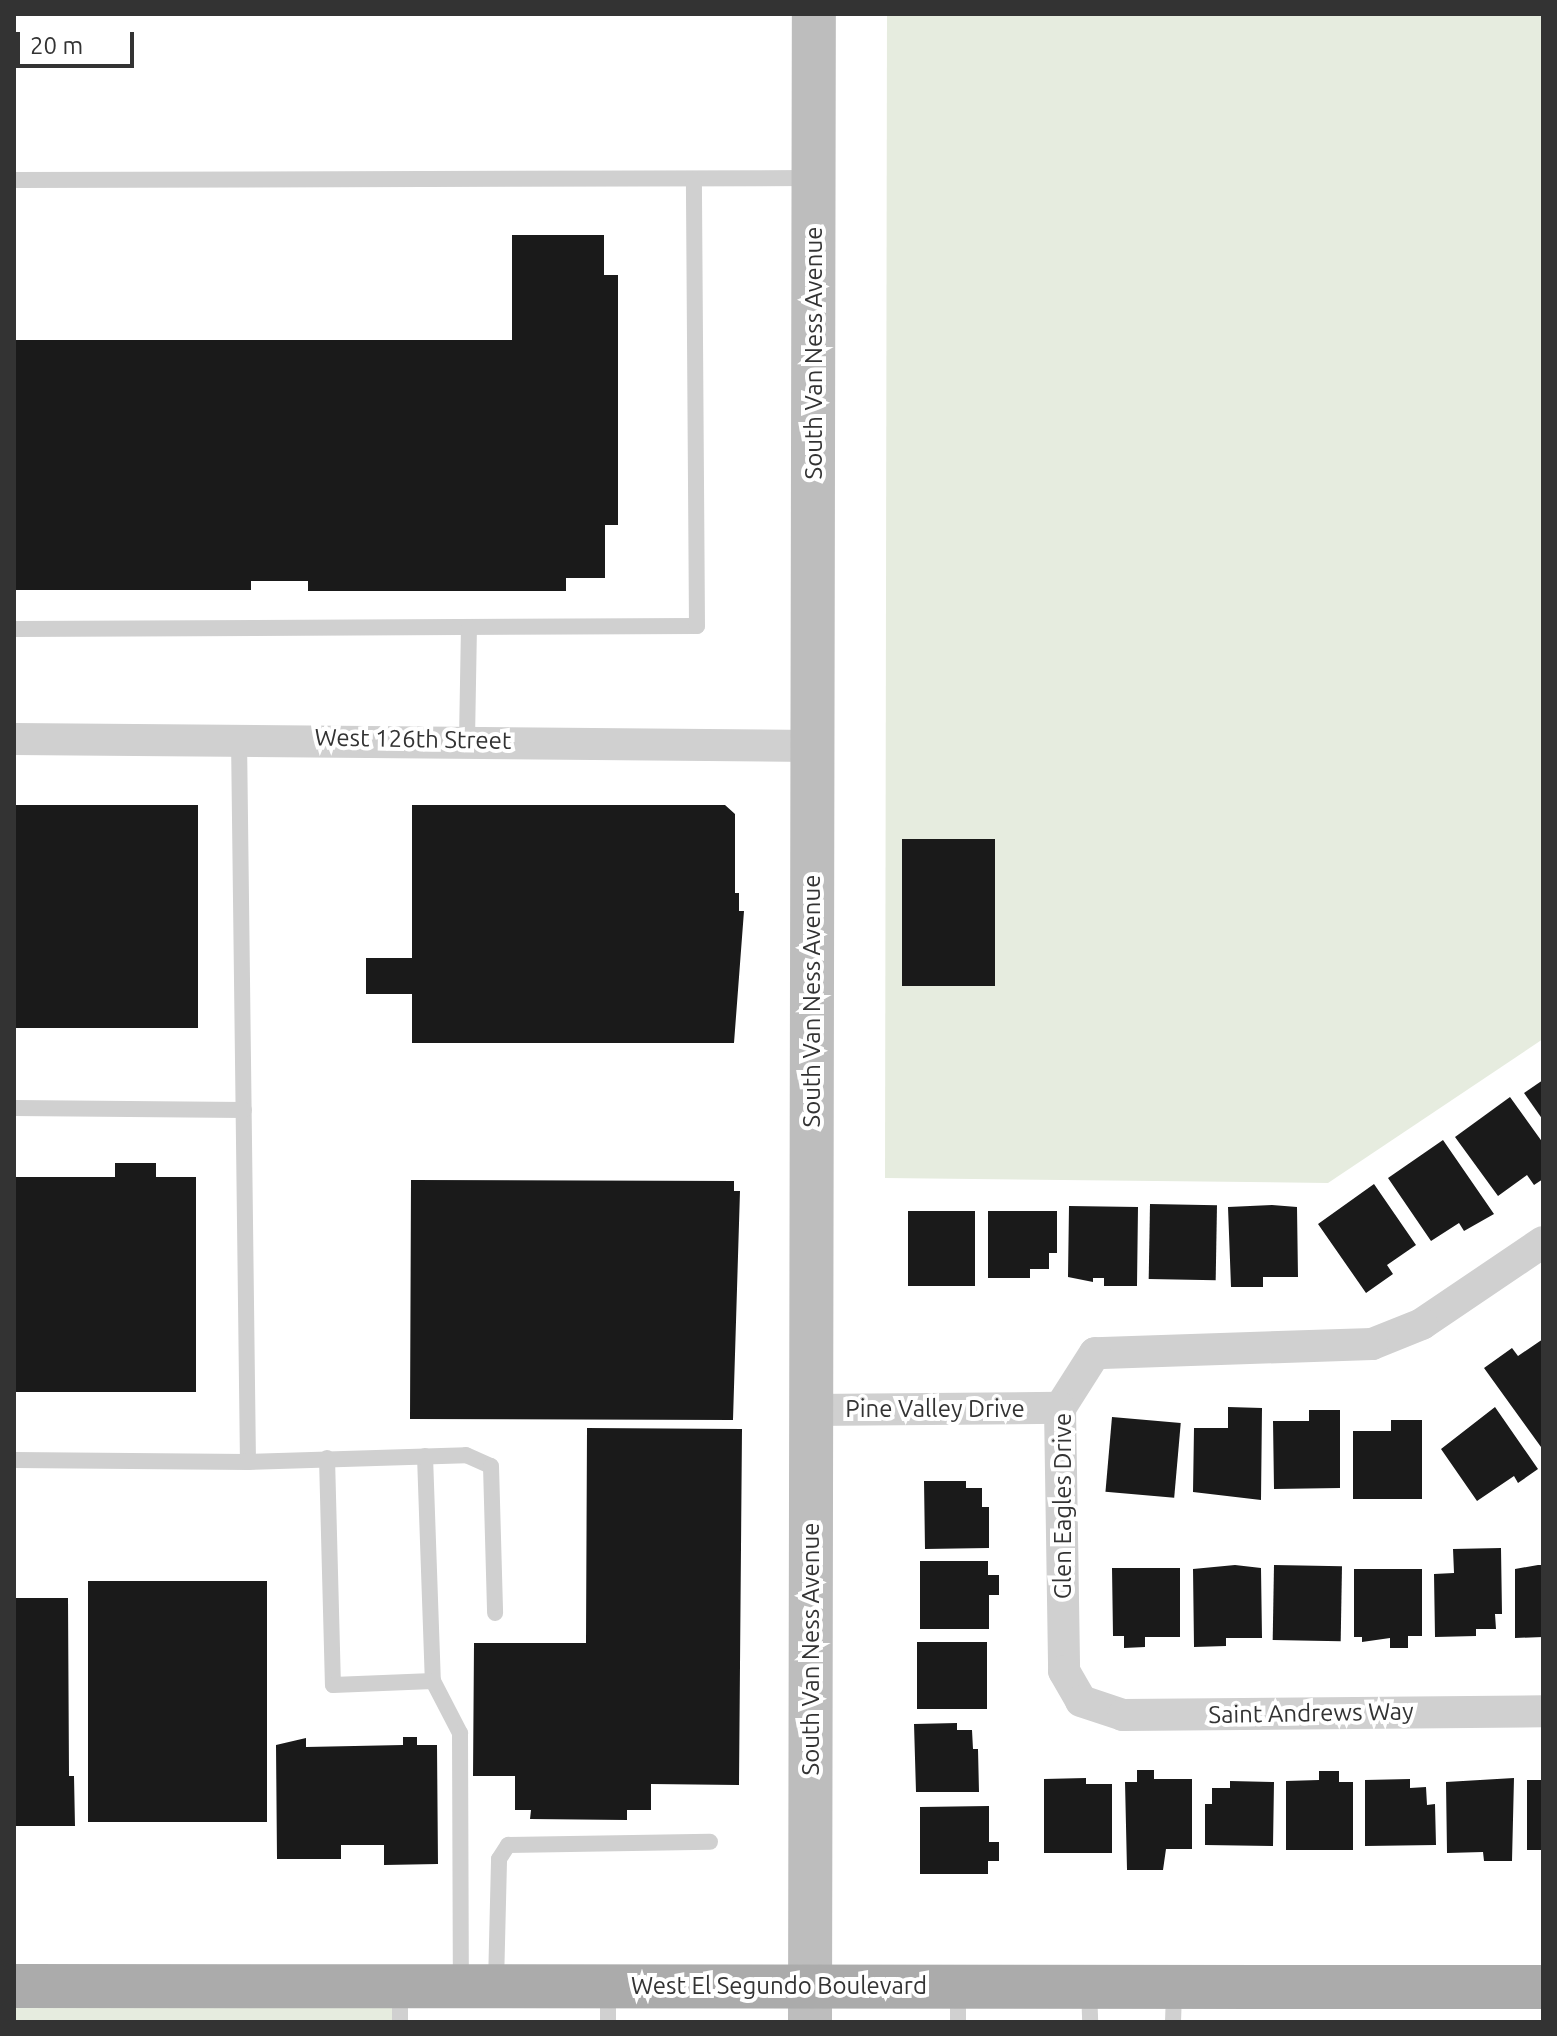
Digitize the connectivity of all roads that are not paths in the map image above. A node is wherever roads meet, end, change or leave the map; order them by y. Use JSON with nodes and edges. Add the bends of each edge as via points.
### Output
{"nodes":[{"id":1,"x":814,"y":14,"type":"edge"},
{"id":2,"x":814,"y":178,"type":"junction"},
{"id":3,"x":694,"y":179,"type":"junction"},
{"id":4,"x":14,"y":180,"type":"edge"},
{"id":5,"x":469,"y":627,"type":"junction"},
{"id":6,"x":14,"y":629,"type":"edge"},
{"id":7,"x":239,"y":738,"type":"junction"},
{"id":8,"x":14,"y":739,"type":"edge"},
{"id":9,"x":467,"y":740,"type":"junction"},
{"id":10,"x":813,"y":746,"type":"junction"},
{"id":11,"x":14,"y":1108,"type":"edge"},
{"id":12,"x":244,"y":1110,"type":"junction"},
{"id":13,"x":1543,"y":1242,"type":"edge"},
{"id":14,"x":1060,"y":1408,"type":"junction"},
{"id":15,"x":811,"y":1410,"type":"junction"},
{"id":16,"x":425,"y":1456,"type":"junction"},
{"id":17,"x":327,"y":1458,"type":"junction"},
{"id":18,"x":14,"y":1460,"type":"edge"},
{"id":19,"x":248,"y":1462,"type":"junction"},
{"id":20,"x":495,"y":1613,"type":"dead end"},
{"id":21,"x":433,"y":1681,"type":"junction"},
{"id":22,"x":1081,"y":1701,"type":"joint"},
{"id":23,"x":1543,"y":1711,"type":"edge"},
{"id":24,"x":710,"y":1842,"type":"dead end"},
{"id":25,"x":14,"y":1986,"type":"edge"},
{"id":26,"x":479,"y":1986,"type":"junction"},
{"id":27,"x":1543,"y":1987,"type":"edge"},
{"id":28,"x":400,"y":2004,"type":"edge"},
{"id":29,"x":608,"y":2004,"type":"edge"},
{"id":30,"x":958,"y":2004,"type":"edge"},
{"id":31,"x":810,"y":2005,"type":"edge"},
{"id":32,"x":1090,"y":2005,"type":"edge"},
{"id":33,"x":1174,"y":2005,"type":"edge"}],
"edges":[{"from":1,"to":2,"type":"main road","name":"South Van Ness Avenue"},
{"from":2,"to":3,"type":"lane"},
{"from":2,"to":10,"type":"main road","name":"South Van Ness Avenue"},
{"from":3,"to":4,"type":"lane"},
{"from":3,"to":5,"type":"lane","via":[[697,626]]},
{"from":5,"to":6,"type":"lane"},
{"from":5,"to":9,"type":"lane"},
{"from":7,"to":8,"type":"street","name":"West 126th Street"},
{"from":7,"to":9,"type":"street","name":"West 126th Street"},
{"from":7,"to":12,"type":"lane"},
{"from":9,"to":10,"type":"street","name":"West 126th Street"},
{"from":10,"to":15,"type":"main road","name":"South Van Ness Avenue"},
{"from":11,"to":12,"type":"lane"},
{"from":12,"to":19,"type":"lane"},
{"from":13,"to":14,"type":"street","name":"Glen Eagles Drive","via":[[1422,1324],[1372,1344],[1095,1353]]},
{"from":14,"to":15,"type":"street","name":"Pine Valley Drive"},
{"from":14,"to":22,"type":"street","name":"Glen Eagles Drive","via":[[1064,1671]]},
{"from":15,"to":31,"type":"main road","name":"South Van Ness Avenue"},
{"from":16,"to":17,"type":"lane"},
{"from":16,"to":20,"type":"lane","via":[[466,1455],[491,1466]]},
{"from":16,"to":21,"type":"lane"},
{"from":17,"to":19,"type":"lane"},
{"from":17,"to":21,"type":"lane","via":[[333,1685]]},
{"from":18,"to":19,"type":"lane"},
{"from":21,"to":26,"type":"lane","via":[[460,1733]]},
{"from":22,"to":23,"type":"street","name":"Saint Andrews Way","via":[[1123,1715]]},
{"from":24,"to":26,"type":"lane","via":[[508,1845],[499,1859]]},
{"from":25,"to":28,"type":"main road","name":"West El Segundo Boulevard"},
{"from":26,"to":28,"type":"main road","name":"West El Segundo Boulevard"},
{"from":26,"to":29,"type":"main road","name":"West El Segundo Boulevard"},
{"from":27,"to":33,"type":"main road","name":"West El Segundo Boulevard"},
{"from":29,"to":31,"type":"main road","name":"West El Segundo Boulevard"},
{"from":30,"to":31,"type":"main road","name":"West El Segundo Boulevard"},
{"from":30,"to":32,"type":"main road","name":"West El Segundo Boulevard"},
{"from":32,"to":33,"type":"main road","name":"West El Segundo Boulevard"}]}
